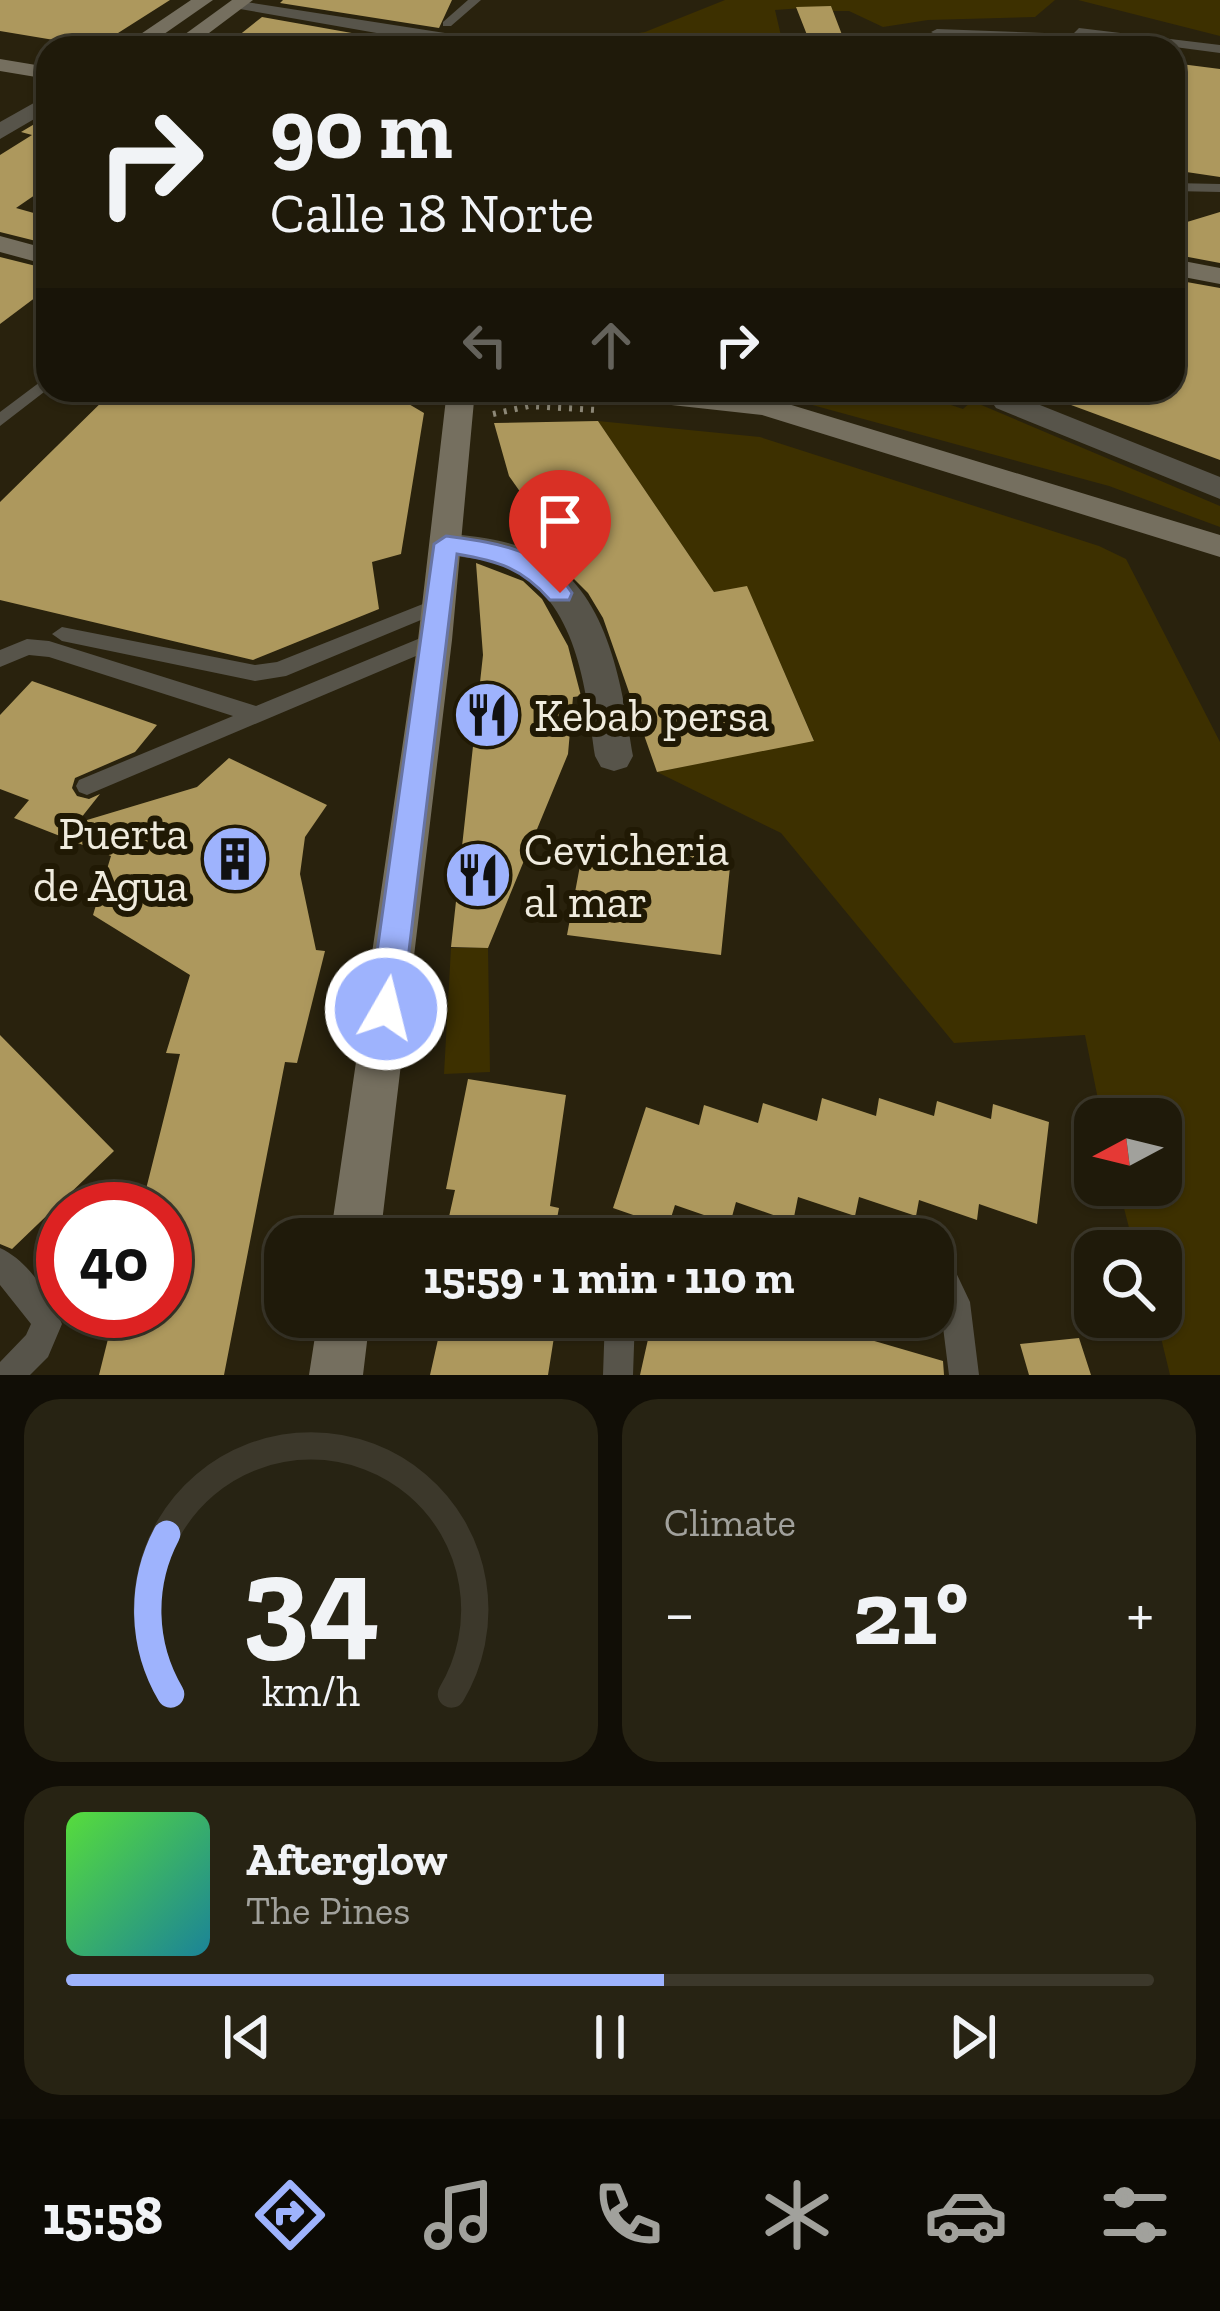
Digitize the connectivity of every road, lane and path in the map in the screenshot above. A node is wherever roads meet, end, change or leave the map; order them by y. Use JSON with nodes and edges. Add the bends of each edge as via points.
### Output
{"nodes":[{"id":1,"x":204,"y":0,"type":"edge"},
{"id":2,"x":475,"y":0,"type":"edge"},
{"id":3,"x":242,"y":2,"type":"edge"},
{"id":4,"x":446,"y":31,"type":"joint"},
{"id":5,"x":937,"y":32,"type":"dead end"},
{"id":6,"x":148,"y":36,"type":"edge"},
{"id":7,"x":193,"y":36,"type":"edge"},
{"id":8,"x":988,"y":36,"type":"edge"},
{"id":9,"x":1078,"y":36,"type":"edge"},
{"id":10,"x":1110,"y":36,"type":"edge"},
{"id":11,"x":1185,"y":48,"type":"joint"},
{"id":12,"x":0,"y":49,"type":"edge"},
{"id":13,"x":1220,"y":49,"type":"edge"},
{"id":14,"x":36,"y":55,"type":"edge"},
{"id":15,"x":1209,"y":61,"type":"dead end"},
{"id":16,"x":0,"y":64,"type":"edge"},
{"id":17,"x":36,"y":71,"type":"edge"},
{"id":18,"x":36,"y":108,"type":"edge"},
{"id":19,"x":0,"y":131,"type":"edge"},
{"id":20,"x":1220,"y":188,"type":"edge"},
{"id":21,"x":1185,"y":190,"type":"edge"},
{"id":22,"x":0,"y":244,"type":"edge"},
{"id":23,"x":1185,"y":248,"type":"edge"},
{"id":24,"x":36,"y":254,"type":"edge"},
{"id":25,"x":1220,"y":254,"type":"edge"},
{"id":26,"x":1185,"y":269,"type":"edge"},
{"id":27,"x":1220,"y":276,"type":"edge"},
{"id":28,"x":36,"y":391,"type":"edge"},
{"id":29,"x":460,"y":402,"type":"edge"},
{"id":30,"x":728,"y":402,"type":"edge"},
{"id":31,"x":1024,"y":402,"type":"edge"},
{"id":32,"x":0,"y":421,"type":"edge"},
{"id":33,"x":1220,"y":489,"type":"edge"},
{"id":34,"x":446,"y":544,"type":"junction"},
{"id":35,"x":1220,"y":546,"type":"edge"},
{"id":36,"x":437,"y":623,"type":"junction"},
{"id":37,"x":62,"y":634,"type":"dead end"},
{"id":38,"x":0,"y":659,"type":"edge"},
{"id":39,"x":254,"y":714,"type":"junction"},
{"id":40,"x":614,"y":756,"type":"dead end"},
{"id":41,"x":87,"y":786,"type":"dead end"},
{"id":42,"x":358,"y":1218,"type":"edge"},
{"id":43,"x":0,"y":1263,"type":"edge"},
{"id":44,"x":954,"y":1300,"type":"edge"},
{"id":45,"x":341,"y":1338,"type":"edge"},
{"id":46,"x":619,"y":1338,"type":"edge"},
{"id":47,"x":9,"y":1375,"type":"edge"},
{"id":48,"x":336,"y":1375,"type":"edge"},
{"id":49,"x":618,"y":1375,"type":"edge"},
{"id":50,"x":964,"y":1375,"type":"edge"}],
"edges":[{"from":1,"to":6,"type":"street"},
{"from":2,"to":4,"type":"lane"},
{"from":3,"to":4,"type":"street"},
{"from":3,"to":7,"type":"street"},
{"from":5,"to":8,"type":"lane"},
{"from":9,"to":10,"type":"lane"},
{"from":11,"to":13,"type":"lane"},
{"from":11,"to":15,"type":"lane"},
{"from":12,"to":14,"type":"street"},
{"from":16,"to":17,"type":"street"},
{"from":18,"to":19,"type":"street"},
{"from":20,"to":21,"type":"lane"},
{"from":22,"to":24,"type":"street"},
{"from":23,"to":25,"type":"street"},
{"from":26,"to":27,"type":"street"},
{"from":28,"to":32,"type":"lane"},
{"from":29,"to":34,"type":"street"},
{"from":30,"to":35,"type":"street","via":[[765,406]]},
{"from":31,"to":33,"type":"street"},
{"from":34,"to":36,"type":"street"},
{"from":34,"to":40,"type":"street","via":[[506,553],[538,570],[581,616],[603,680]]},
{"from":36,"to":37,"type":"lane","via":[[256,673]]},
{"from":36,"to":39,"type":"lane"},
{"from":36,"to":42,"type":"street"},
{"from":38,"to":39,"type":"lane","via":[[27,647],[49,649]]},
{"from":39,"to":41,"type":"lane"},
{"from":43,"to":47,"type":"lane","via":[[47,1324]]},
{"from":44,"to":50,"type":"lane"},
{"from":45,"to":48,"type":"street"},
{"from":46,"to":49,"type":"lane"}]}
